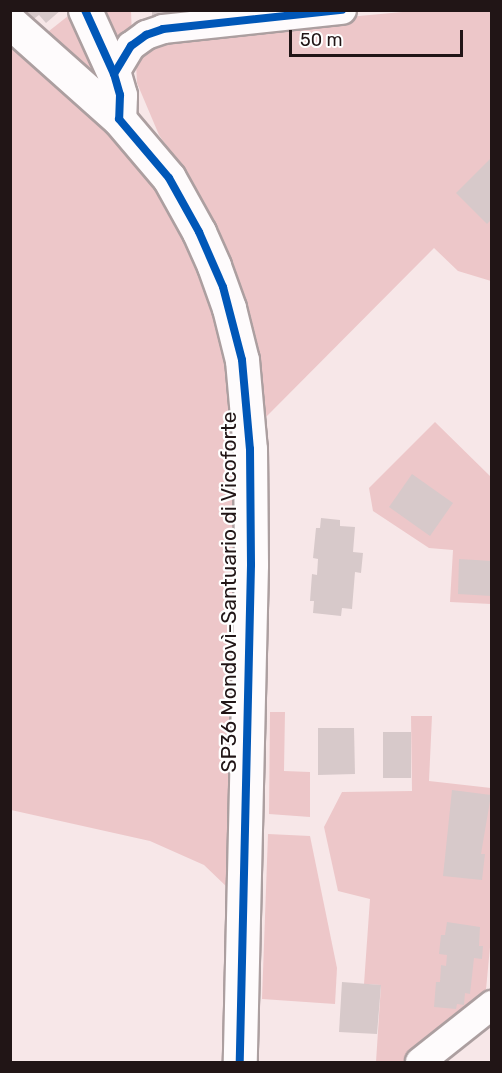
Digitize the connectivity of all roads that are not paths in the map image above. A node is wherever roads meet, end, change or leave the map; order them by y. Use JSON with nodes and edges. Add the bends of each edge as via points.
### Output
{"nodes":[{"id":1,"x":85,"y":10,"type":"edge"},
{"id":2,"x":342,"y":10,"type":"edge"},
{"id":3,"x":10,"y":22,"type":"edge"},
{"id":4,"x":114,"y":74,"type":"junction"},
{"id":5,"x":119,"y":119,"type":"junction"},
{"id":6,"x":492,"y":1005,"type":"edge"},
{"id":7,"x":240,"y":1062,"type":"edge"},
{"id":8,"x":420,"y":1062,"type":"edge"}],
"edges":[{"from":1,"to":4,"type":"main road"},
{"from":2,"to":4,"type":"street","via":[[163,28],[131,46]]},
{"from":3,"to":5,"type":"main road","name":"SP36 Mondovì-Santuario di Vicoforte"},
{"from":4,"to":5,"type":"main road","via":[[120,95]]},
{"from":5,"to":7,"type":"main road","name":"SP36 Mondovì-Santuario di Vicoforte","via":[[168,178],[199,232],[230,308],[248,399],[251,565]]},
{"from":6,"to":8,"type":"street"}]}
